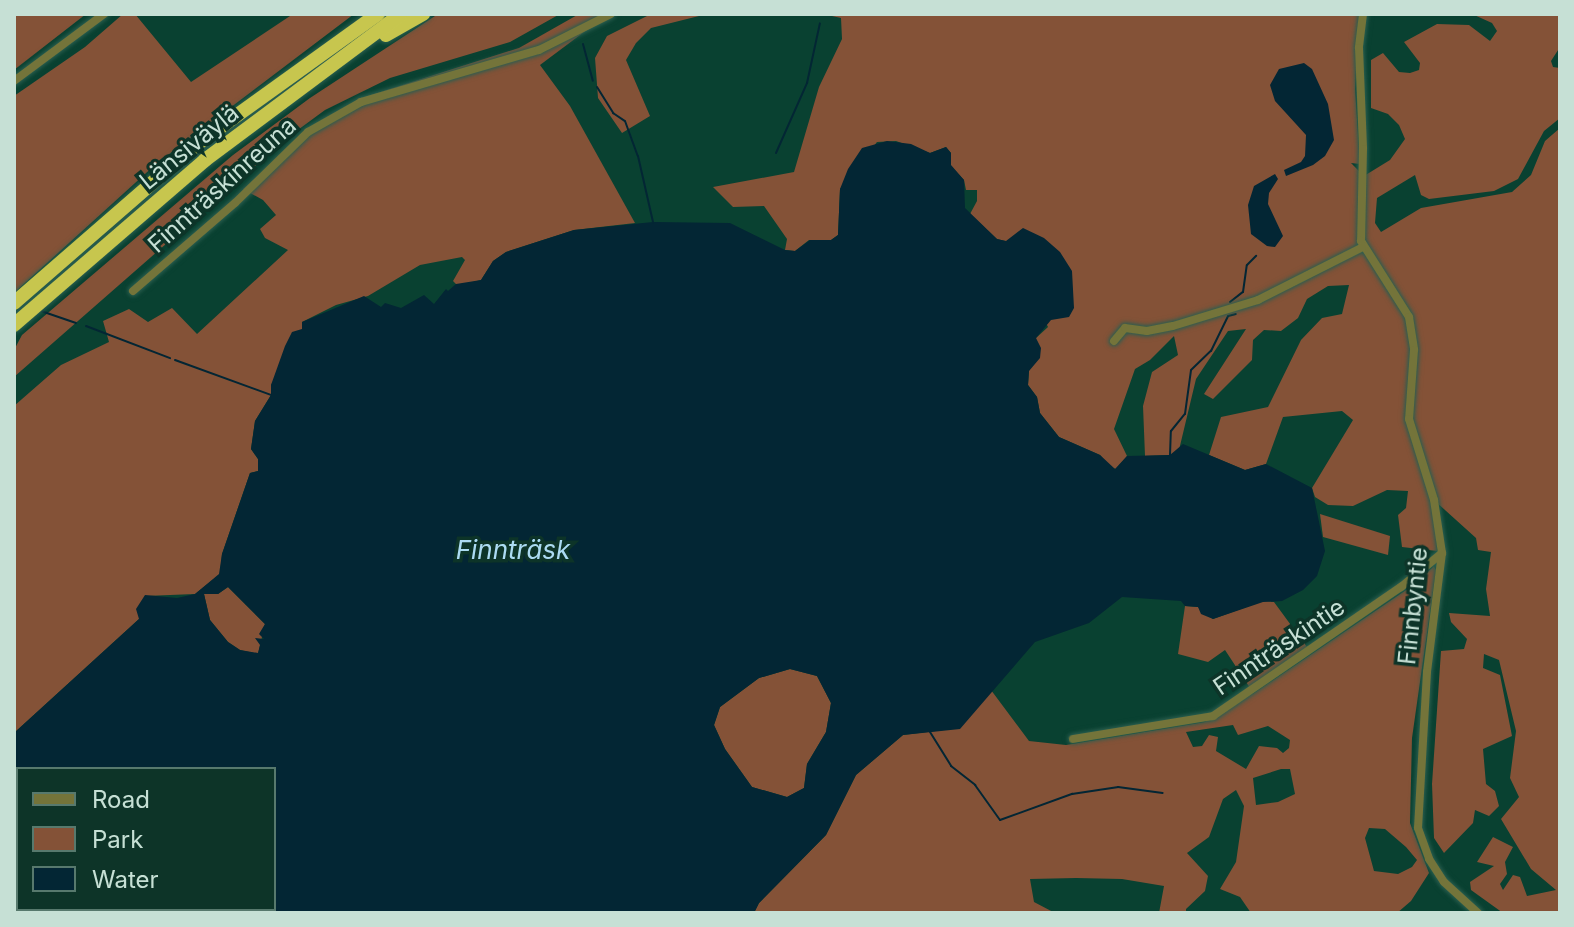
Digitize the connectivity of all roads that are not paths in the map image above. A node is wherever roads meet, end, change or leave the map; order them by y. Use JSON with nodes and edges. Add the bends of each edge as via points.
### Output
{"nodes":[{"id":1,"x":104,"y":14,"type":"edge"},
{"id":2,"x":363,"y":14,"type":"edge"},
{"id":3,"x":378,"y":14,"type":"edge"},
{"id":4,"x":401,"y":14,"type":"edge"},
{"id":5,"x":423,"y":14,"type":"edge"},
{"id":6,"x":611,"y":14,"type":"edge"},
{"id":7,"x":1363,"y":14,"type":"edge"},
{"id":8,"x":304,"y":64,"type":"junction"},
{"id":9,"x":310,"y":80,"type":"junction"},
{"id":10,"x":14,"y":81,"type":"edge"},
{"id":11,"x":1363,"y":247,"type":"junction"},
{"id":12,"x":133,"y":291,"type":"dead end"},
{"id":13,"x":14,"y":303,"type":"edge"},
{"id":14,"x":14,"y":325,"type":"edge"},
{"id":15,"x":1114,"y":341,"type":"dead end"},
{"id":16,"x":1442,"y":553,"type":"junction"},
{"id":17,"x":1073,"y":739,"type":"dead end"},
{"id":18,"x":1478,"y":913,"type":"edge"}],
"edges":[{"from":1,"to":10,"type":"street"},
{"from":2,"to":8,"type":"highway"},
{"from":3,"to":8,"type":"highway","name":"Länsiväylä"},
{"from":4,"to":9,"type":"highway","name":"Länsiväylä"},
{"from":5,"to":9,"type":"highway"},
{"from":6,"to":12,"type":"street","name":"Finnträskinreuna","via":[[539,50],[361,102],[308,132]]},
{"from":7,"to":11,"type":"street"},
{"from":8,"to":13,"type":"highway","name":"Länsiväylä","via":[[197,144]]},
{"from":9,"to":14,"type":"highway","name":"Länsiväylä","via":[[205,160]]},
{"from":11,"to":15,"type":"street","via":[[1258,300],[1173,326],[1125,328]]},
{"from":11,"to":16,"type":"street","name":"Finnbyntie","via":[[1409,317],[1414,350],[1409,419],[1434,500]]},
{"from":16,"to":17,"type":"street","name":"Finnträskintie","via":[[1213,716]]},
{"from":16,"to":18,"type":"street","name":"Finnbyntie","via":[[1417,813],[1429,859],[1444,882]]}]}
